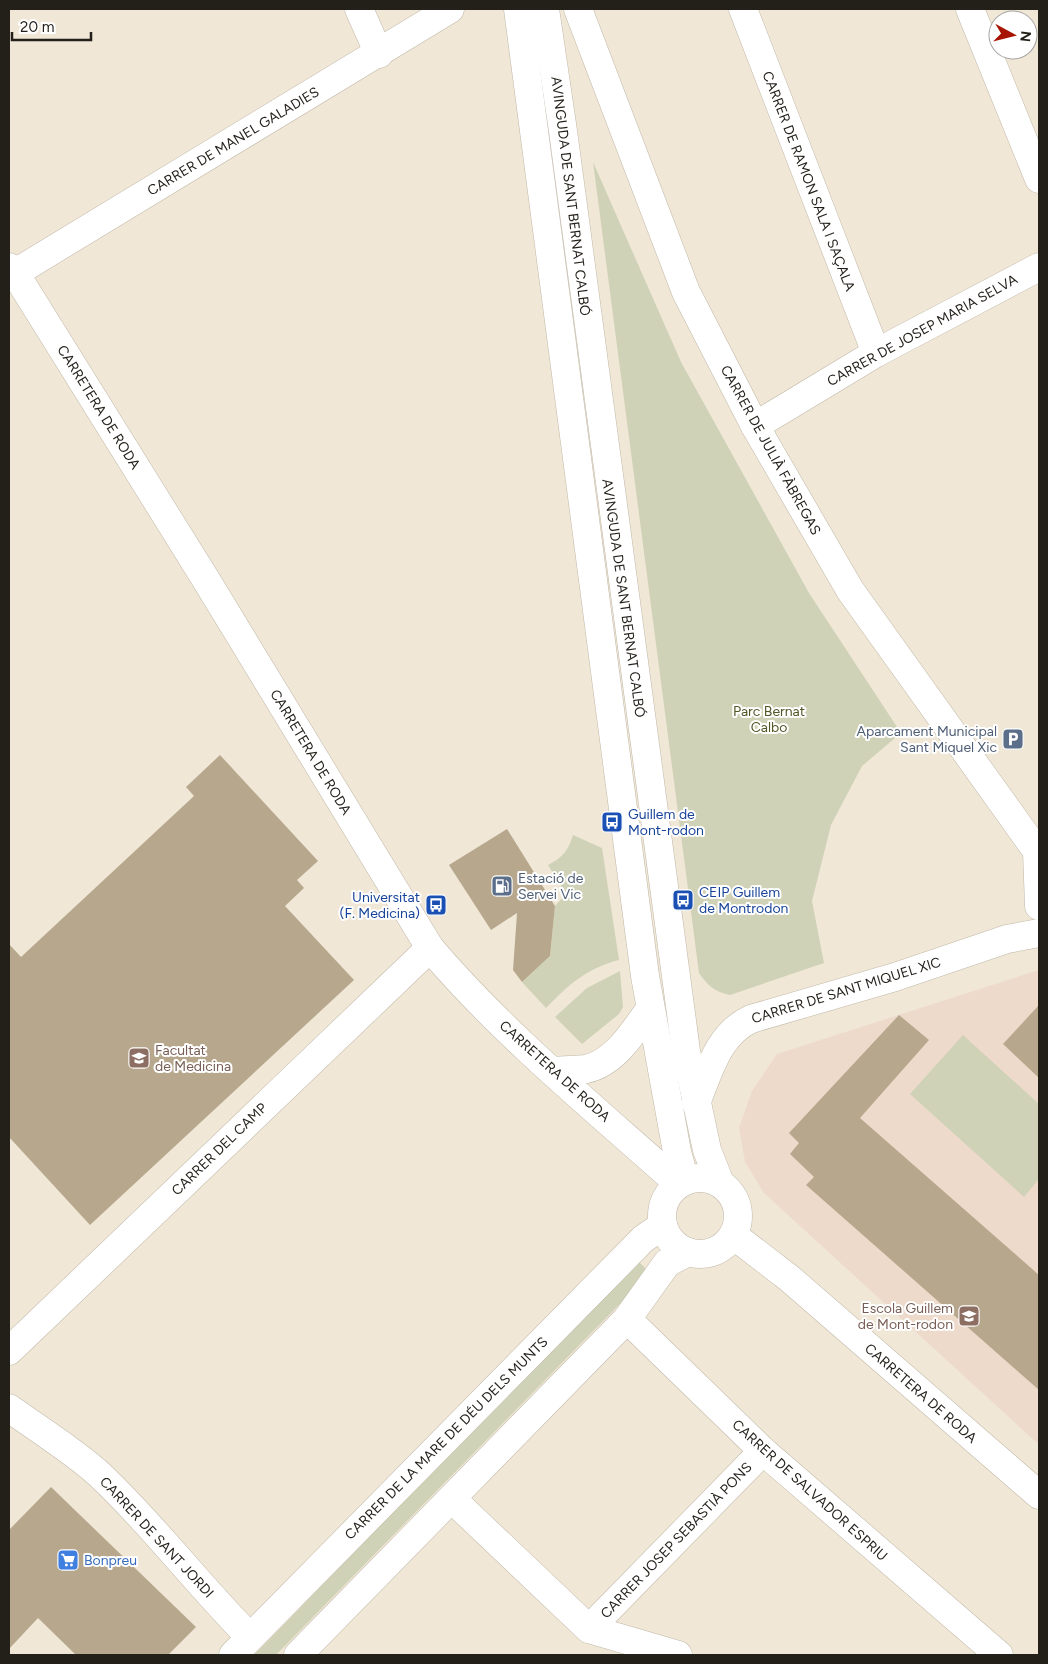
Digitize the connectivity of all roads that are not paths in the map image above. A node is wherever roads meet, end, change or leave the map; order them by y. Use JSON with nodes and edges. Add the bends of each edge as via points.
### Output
{"nodes":[{"id":1,"x":359,"y":9,"type":"edge"},
{"id":2,"x":450,"y":9,"type":"edge"},
{"id":3,"x":518,"y":9,"type":"edge"},
{"id":4,"x":545,"y":9,"type":"edge"},
{"id":5,"x":578,"y":9,"type":"edge"},
{"id":6,"x":743,"y":9,"type":"edge"},
{"id":7,"x":970,"y":9,"type":"edge"},
{"id":8,"x":379,"y":54,"type":"junction"},
{"id":9,"x":1039,"y":179,"type":"edge"},
{"id":10,"x":1039,"y":267,"type":"edge"},
{"id":11,"x":12,"y":270,"type":"edge"},
{"id":12,"x":876,"y":352,"type":"junction"},
{"id":13,"x":755,"y":426,"type":"junction"},
{"id":14,"x":1038,"y":853,"type":"edge"},
{"id":15,"x":1039,"y":905,"type":"edge"},
{"id":16,"x":1039,"y":925,"type":"edge"},
{"id":17,"x":1039,"y":933,"type":"edge"},
{"id":18,"x":430,"y":948,"type":"junction"},
{"id":19,"x":650,"y":1009,"type":"junction"},
{"id":20,"x":554,"y":1071,"type":"junction"},
{"id":21,"x":696,"y":1103,"type":"junction"},
{"id":22,"x":682,"y":1182,"type":"junction"},
{"id":23,"x":720,"y":1183,"type":"junction"},
{"id":24,"x":663,"y":1225,"type":"junction"},
{"id":25,"x":733,"y":1235,"type":"junction"},
{"id":26,"x":688,"y":1252,"type":"junction"},
{"id":27,"x":627,"y":1319,"type":"junction"},
{"id":28,"x":9,"y":1350,"type":"edge"},
{"id":29,"x":9,"y":1408,"type":"edge"},
{"id":30,"x":762,"y":1451,"type":"junction"},
{"id":31,"x":1035,"y":1484,"type":"edge"},
{"id":32,"x":452,"y":1499,"type":"junction"},
{"id":33,"x":589,"y":1629,"type":"junction"},
{"id":34,"x":241,"y":1646,"type":"edge"},
{"id":35,"x":298,"y":1655,"type":"edge"},
{"id":36,"x":678,"y":1655,"type":"edge"},
{"id":37,"x":999,"y":1655,"type":"edge"}],
"edges":[{"from":1,"to":8,"type":"street"},
{"from":2,"to":8,"type":"street","name":"CARRER DE MANEL GALADIES"},
{"from":3,"to":19,"type":"street","name":"AVINGUDA DE SANT BERNAT CALBÓ"},
{"from":4,"to":21,"type":"street","name":"AVINGUDA DE SANT BERNAT CALBÓ","via":[[672,957]]},
{"from":5,"to":13,"type":"street","name":"CARRER DE JULIÀ FÀBREGAS","via":[[686,292]]},
{"from":6,"to":12,"type":"street","name":"CARRER DE RAMON SALA I SAÇALA"},
{"from":7,"to":9,"type":"street"},
{"from":8,"to":11,"type":"street","name":"CARRER DE MANEL GALADIES"},
{"from":10,"to":12,"type":"street","name":"CARRER DE JOSEP MARIA SELVA"},
{"from":11,"to":18,"type":"street","name":"CARRETERA DE RODA","via":[[208,583]]},
{"from":12,"to":13,"type":"street","name":"CARRER DE JOSEP MARIA SELVA"},
{"from":13,"to":14,"type":"street","name":"CARRER DE JULIÀ FÀBREGAS","via":[[850,590]]},
{"from":14,"to":15,"type":"street","name":"CARRER DE JULIÀ FÀBREGAS"},
{"from":15,"to":16,"type":"street","name":"CARRER DE JULIÀ FÀBREGAS"},
{"from":17,"to":21,"type":"street","name":"CARRER DE SANT MIQUEL XIC","via":[[1007,939],[895,977],[751,1018],[739,1024],[719,1047]]},
{"from":18,"to":20,"type":"street","name":"CARRETERA DE RODA","via":[[495,1017]]},
{"from":18,"to":28,"type":"street","name":"CARRER DEL CAMP"},
{"from":19,"to":20,"type":"street","via":[[623,1045],[598,1064]]},
{"from":19,"to":22,"type":"street","name":"AVINGUDA DE SANT BERNAT CALBÓ"},
{"from":20,"to":22,"type":"street","name":"CARRETERA DE RODA"},
{"from":21,"to":23,"type":"street","name":"AVINGUDA DE SANT BERNAT CALBÓ","via":[[707,1150]]},
{"from":22,"to":23,"type":"street","via":[[704,1178]]},
{"from":22,"to":24,"type":"street","via":[[665,1200]]},
{"from":23,"to":25,"type":"street","via":[[731,1192],[738,1211]]},
{"from":24,"to":26,"type":"street","via":[[674,1244]]},
{"from":24,"to":34,"type":"street","name":"CARRER DE LA MARE DE DÉU DELS MUNTS","via":[[643,1239]]},
{"from":25,"to":26,"type":"street","via":[[713,1252]]},
{"from":25,"to":31,"type":"street","name":"CARRETERA DE RODA","via":[[790,1278]]},
{"from":26,"to":27,"type":"street","via":[[668,1263]]},
{"from":27,"to":30,"type":"street","name":"CARRER DE SALVADOR ESPRIU"},
{"from":27,"to":32,"type":"street"},
{"from":29,"to":34,"type":"street","name":"CARRER DE SANT JORDI","via":[[99,1474],[150,1525],[228,1615]]},
{"from":30,"to":33,"type":"street","name":"CARRER JOSEP SEBASTIÀ PONS"},
{"from":30,"to":37,"type":"street","name":"CARRER DE SALVADOR ESPRIU"},
{"from":32,"to":33,"type":"street"},
{"from":32,"to":35,"type":"street"},
{"from":33,"to":36,"type":"street"}]}
